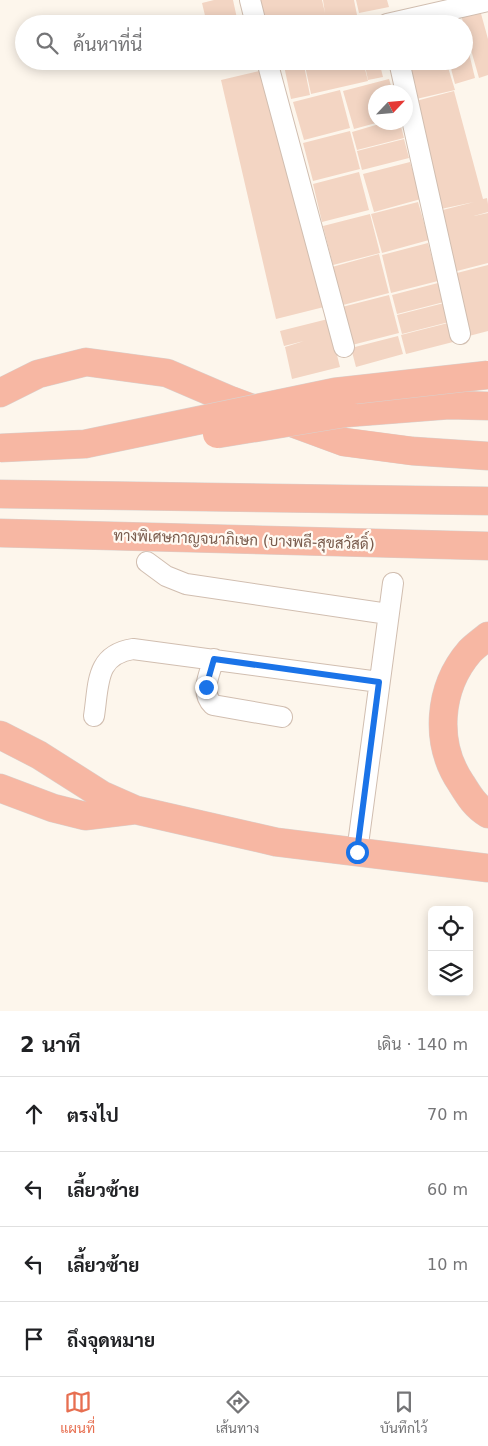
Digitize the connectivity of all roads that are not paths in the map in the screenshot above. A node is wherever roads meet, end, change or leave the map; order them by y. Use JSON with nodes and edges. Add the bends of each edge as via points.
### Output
{"nodes":[{"id":1,"x":250,"y":0,"type":"edge"},
{"id":2,"x":488,"y":1,"type":"edge"},
{"id":3,"x":254,"y":15,"type":"edge"},
{"id":4,"x":428,"y":15,"type":"edge"},
{"id":5,"x":269,"y":70,"type":"edge"},
{"id":6,"x":401,"y":70,"type":"edge"},
{"id":7,"x":460,"y":334,"type":"dead end"},
{"id":8,"x":344,"y":347,"type":"dead end"},
{"id":9,"x":488,"y":374,"type":"edge"},
{"id":10,"x":0,"y":393,"type":"edge"},
{"id":11,"x":488,"y":406,"type":"edge"},
{"id":12,"x":0,"y":448,"type":"edge"},
{"id":13,"x":488,"y":456,"type":"edge"},
{"id":14,"x":0,"y":461,"type":"edge"},
{"id":15,"x":0,"y":494,"type":"edge"},
{"id":16,"x":488,"y":501,"type":"edge"},
{"id":17,"x":0,"y":533,"type":"edge"},
{"id":18,"x":488,"y":546,"type":"edge"},
{"id":19,"x":147,"y":562,"type":"dead end"},
{"id":20,"x":392,"y":583,"type":"dead end"},
{"id":21,"x":388,"y":614,"type":"junction"},
{"id":22,"x":488,"y":636,"type":"edge"},
{"id":23,"x":214,"y":659,"type":"junction"},
{"id":24,"x":379,"y":682,"type":"junction"},
{"id":25,"x":94,"y":716,"type":"dead end"},
{"id":26,"x":282,"y":718,"type":"dead end"},
{"id":27,"x":0,"y":735,"type":"edge"},
{"id":28,"x":0,"y":788,"type":"edge"},
{"id":29,"x":136,"y":810,"type":"junction"},
{"id":30,"x":488,"y":814,"type":"edge"},
{"id":31,"x":357,"y":852,"type":"junction"},
{"id":32,"x":488,"y":868,"type":"edge"}],
"edges":[{"from":1,"to":3,"type":"street"},
{"from":2,"to":4,"type":"street"},
{"from":5,"to":8,"type":"street"},
{"from":6,"to":7,"type":"street"},
{"from":9,"to":12,"type":"highway","bridge":true,"via":[[335,392],[85,444]]},
{"from":10,"to":13,"type":"highway","via":[[38,374],[86,362],[95,363],[167,373],[344,442]]},
{"from":11,"to":14,"type":"highway","bridge":true,"via":[[449,405],[346,412],[94,458]]},
{"from":15,"to":16,"type":"highway"},
{"from":17,"to":18,"type":"highway","name":"ทางพิเศษกาญจนาภิเษก (บางพลี-สุขสวัสดิ์)"},
{"from":19,"to":21,"type":"street","via":[[166,576],[186,584]]},
{"from":20,"to":21,"type":"street"},
{"from":21,"to":24,"type":"street"},
{"from":22,"to":30,"type":"highway","via":[[470,652],[442,707],[443,738],[452,771],[477,808]]},
{"from":23,"to":24,"type":"street"},
{"from":23,"to":25,"type":"street","via":[[133,649],[118,651],[102,666]]},
{"from":23,"to":26,"type":"street","via":[[206,687],[213,705]]},
{"from":24,"to":31,"type":"street"},
{"from":27,"to":29,"type":"highway","via":[[39,755],[102,795]]},
{"from":28,"to":29,"type":"highway","via":[[85,816]]},
{"from":29,"to":31,"type":"highway","via":[[276,842]]},
{"from":31,"to":32,"type":"highway"}]}
